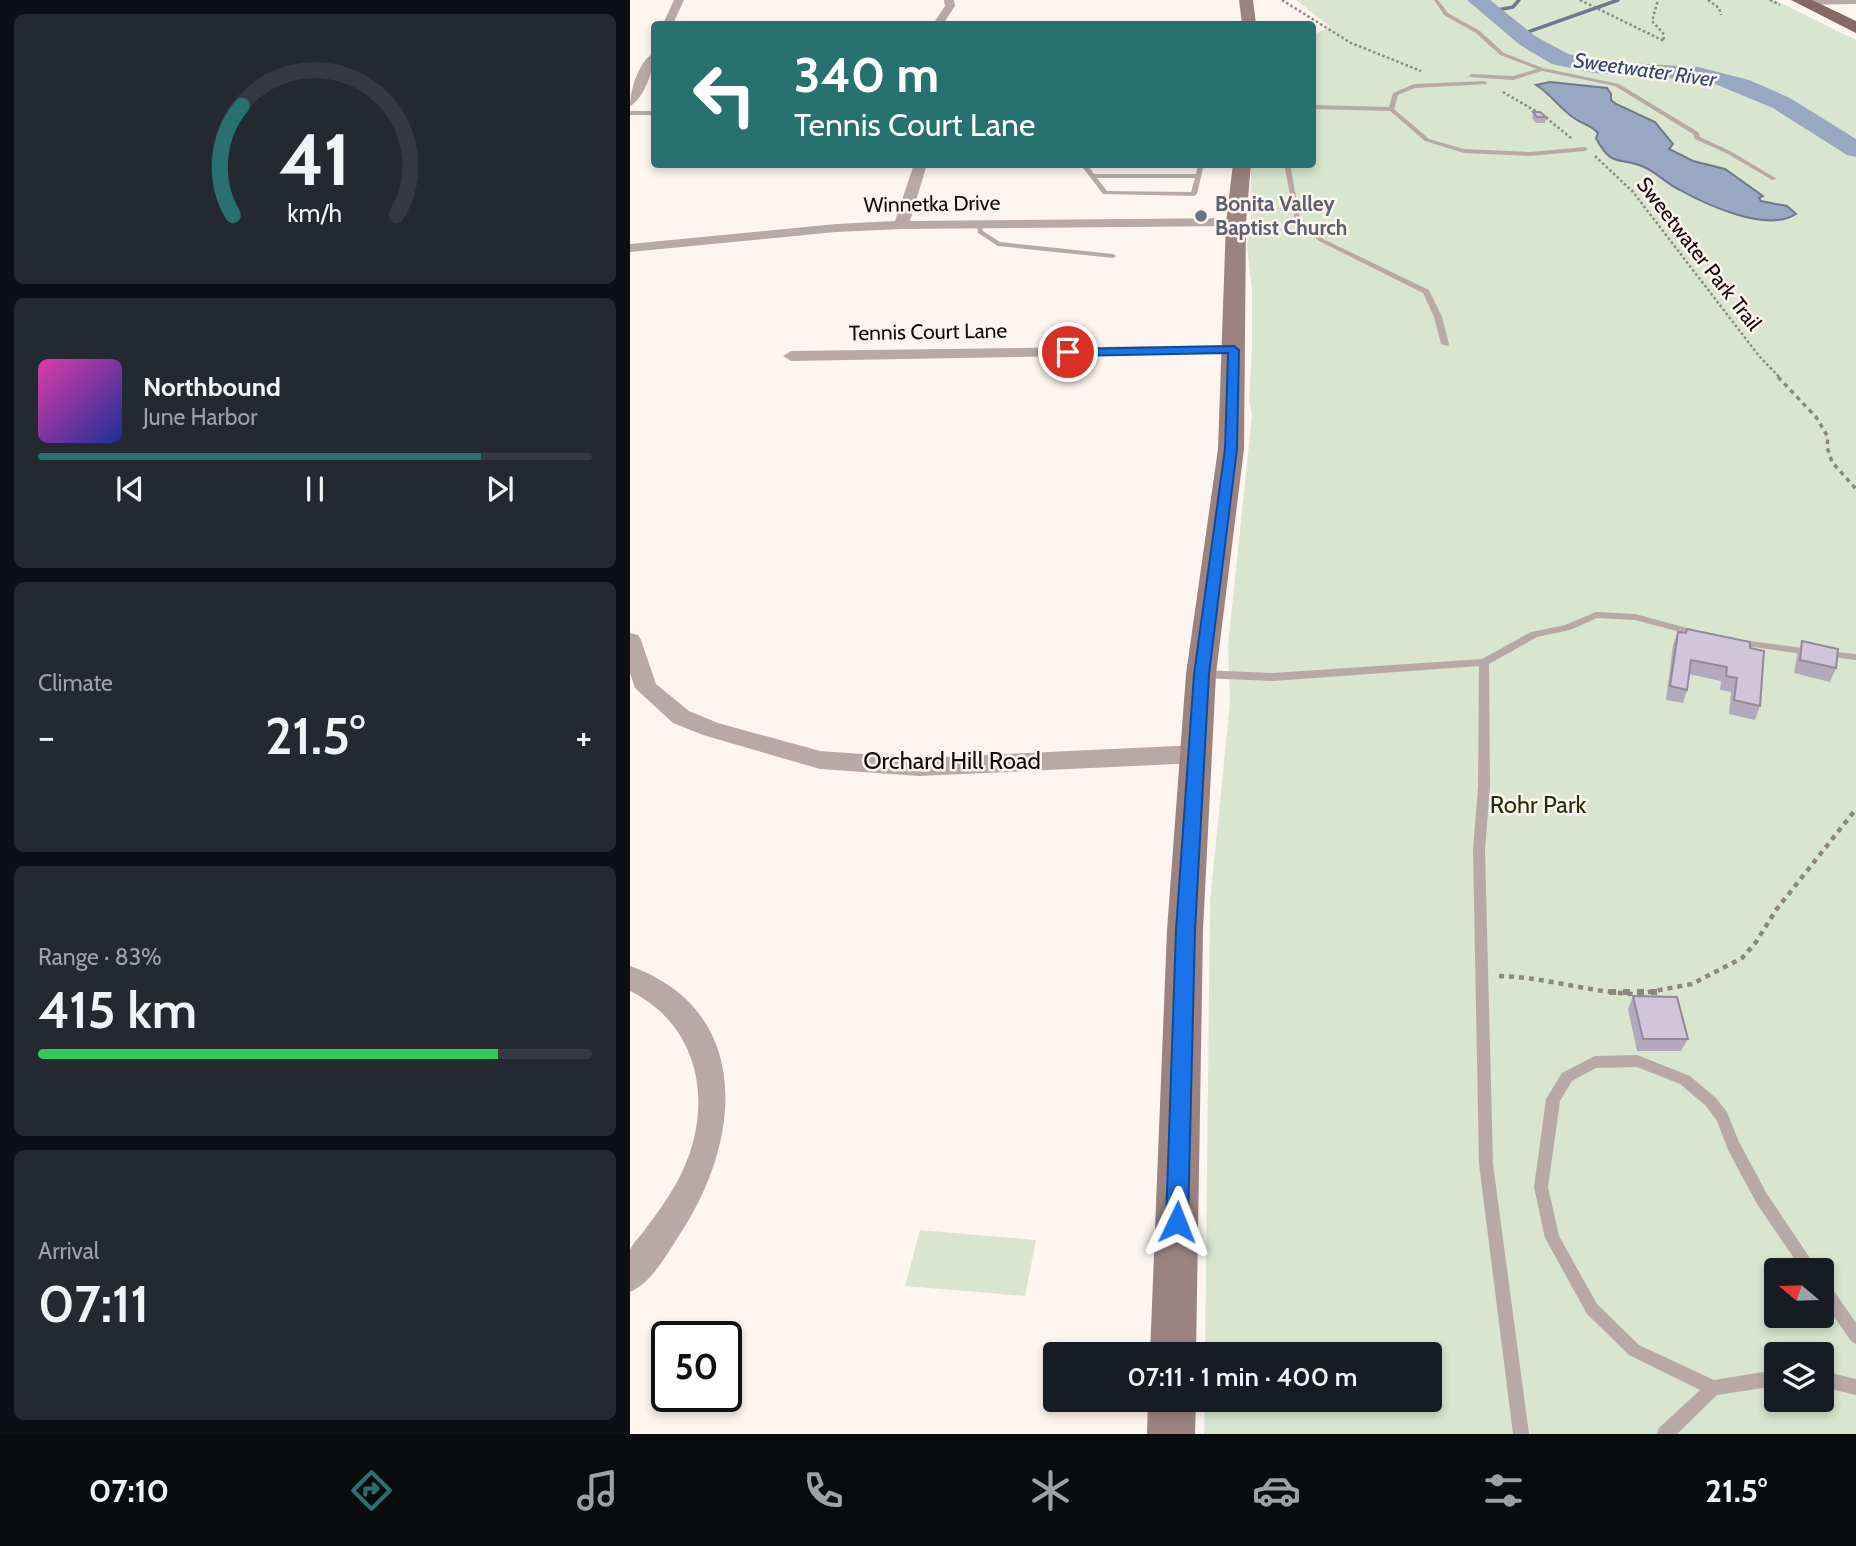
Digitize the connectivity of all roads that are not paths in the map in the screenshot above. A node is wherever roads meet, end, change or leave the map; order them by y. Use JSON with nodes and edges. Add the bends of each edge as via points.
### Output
{"nodes":[{"id":1,"x":679,"y":0,"type":"edge"},
{"id":2,"x":949,"y":0,"type":"edge"},
{"id":3,"x":1246,"y":0,"type":"edge"},
{"id":4,"x":1256,"y":0,"type":"edge"},
{"id":5,"x":1436,"y":0,"type":"edge"},
{"id":6,"x":1802,"y":1,"type":"edge"},
{"id":7,"x":1856,"y":1,"type":"edge"},
{"id":8,"x":1249,"y":20,"type":"edge"},
{"id":9,"x":669,"y":21,"type":"edge"},
{"id":10,"x":940,"y":21,"type":"edge"},
{"id":11,"x":1856,"y":27,"type":"edge"},
{"id":12,"x":651,"y":64,"type":"edge"},
{"id":13,"x":1542,"y":69,"type":"junction"},
{"id":14,"x":1471,"y":76,"type":"road end"},
{"id":15,"x":1485,"y":83,"type":"road end"},
{"id":16,"x":630,"y":102,"type":"edge"},
{"id":17,"x":1316,"y":107,"type":"edge"},
{"id":18,"x":1391,"y":109,"type":"junction"},
{"id":19,"x":630,"y":113,"type":"edge"},
{"id":20,"x":651,"y":113,"type":"edge"},
{"id":21,"x":1585,"y":149,"type":"road end"},
{"id":22,"x":920,"y":168,"type":"edge"},
{"id":23,"x":1086,"y":168,"type":"edge"},
{"id":24,"x":1200,"y":168,"type":"edge"},
{"id":25,"x":1242,"y":168,"type":"edge"},
{"id":26,"x":1288,"y":168,"type":"edge"},
{"id":27,"x":1092,"y":176,"type":"junction"},
{"id":28,"x":1198,"y":176,"type":"junction"},
{"id":29,"x":1774,"y":179,"type":"dead end"},
{"id":30,"x":1236,"y":222,"type":"junction"},
{"id":31,"x":979,"y":224,"type":"junction"},
{"id":32,"x":901,"y":225,"type":"junction"},
{"id":33,"x":630,"y":248,"type":"edge"},
{"id":34,"x":1113,"y":256,"type":"dead end"},
{"id":35,"x":1445,"y":344,"type":"dead end"},
{"id":36,"x":1234,"y":350,"type":"junction"},
{"id":37,"x":791,"y":356,"type":"dead end"},
{"id":38,"x":1714,"y":638,"type":"edge"},
{"id":39,"x":630,"y":640,"type":"edge"},
{"id":40,"x":1727,"y":640,"type":"edge"},
{"id":41,"x":1856,"y":657,"type":"edge"},
{"id":42,"x":1484,"y":662,"type":"junction"},
{"id":43,"x":1201,"y":674,"type":"junction"},
{"id":44,"x":1198,"y":754,"type":"junction"},
{"id":45,"x":630,"y":978,"type":"edge"},
{"id":46,"x":1803,"y":1258,"type":"edge"},
{"id":47,"x":630,"y":1276,"type":"edge"},
{"id":48,"x":1834,"y":1304,"type":"edge"},
{"id":49,"x":1856,"y":1336,"type":"edge"},
{"id":50,"x":1173,"y":1342,"type":"edge"},
{"id":51,"x":1764,"y":1380,"type":"edge"},
{"id":52,"x":1834,"y":1382,"type":"edge"},
{"id":53,"x":1856,"y":1387,"type":"edge"},
{"id":54,"x":1713,"y":1388,"type":"junction"},
{"id":55,"x":1172,"y":1412,"type":"edge"},
{"id":56,"x":1171,"y":1434,"type":"edge"},
{"id":57,"x":1521,"y":1434,"type":"edge"},
{"id":58,"x":1665,"y":1434,"type":"edge"}],
"edges":[{"from":1,"to":9,"type":"street"},
{"from":2,"to":10,"type":"street"},
{"from":3,"to":8,"type":"main road"},
{"from":4,"to":8,"type":"main road","via":[[1258,12]]},
{"from":5,"to":13,"type":"lane","via":[[1446,14],[1478,32],[1502,54]]},
{"from":6,"to":7,"type":"street"},
{"from":6,"to":11,"type":"main road"},
{"from":12,"to":16,"type":"street"},
{"from":13,"to":14,"type":"lane","via":[[1513,78]]},
{"from":13,"to":29,"type":"lane","via":[[1598,80],[1635,94],[1697,138]]},
{"from":15,"to":18,"type":"lane","via":[[1414,86],[1395,94]]},
{"from":17,"to":18,"type":"lane"},
{"from":18,"to":21,"type":"lane","via":[[1427,140],[1464,151],[1530,155]]},
{"from":19,"to":20,"type":"lane"},
{"from":22,"to":32,"type":"street"},
{"from":23,"to":27,"type":"lane"},
{"from":24,"to":28,"type":"lane"},
{"from":25,"to":30,"type":"main road"},
{"from":26,"to":35,"type":"lane","via":[[1297,219],[1321,240],[1426,292]]},
{"from":27,"to":28,"type":"lane"},
{"from":27,"to":28,"type":"lane","via":[[1105,193],[1181,194],[1194,194]]},
{"from":30,"to":31,"type":"street","name":"Winnetka Drive"},
{"from":30,"to":36,"type":"main road"},
{"from":31,"to":32,"type":"street","name":"Winnetka Drive"},
{"from":31,"to":34,"type":"lane","via":[[980,232],[998,244]]},
{"from":32,"to":33,"type":"street","name":"Winnetka Drive"},
{"from":36,"to":37,"type":"street","name":"Tennis Court Lane"},
{"from":36,"to":43,"type":"main road","via":[[1231,449]]},
{"from":38,"to":42,"type":"lane","via":[[1635,617],[1596,615],[1567,628],[1535,634]]},
{"from":39,"to":44,"type":"street","name":"Orchard Hill Road","via":[[646,688],[681,717],[820,760],[919,766]]},
{"from":40,"to":41,"type":"lane"},
{"from":42,"to":43,"type":"lane","via":[[1273,677]]},
{"from":42,"to":57,"type":"lane","via":[[1479,850],[1486,1164]]},
{"from":43,"to":44,"type":"main road"},
{"from":44,"to":50,"type":"main road","via":[[1185,930]]},
{"from":45,"to":47,"type":"street","via":[[659,992],[692,1024],[703,1045],[713,1093],[705,1150],[694,1181]]},
{"from":46,"to":54,"type":"lane","via":[[1762,1199],[1722,1117],[1685,1080],[1637,1061],[1595,1062],[1567,1077],[1553,1099],[1541,1187],[1552,1238],[1592,1309],[1634,1350]]},
{"from":48,"to":49,"type":"lane"},
{"from":51,"to":54,"type":"lane"},
{"from":52,"to":53,"type":"lane"},
{"from":54,"to":58,"type":"lane"},
{"from":55,"to":56,"type":"main road"}]}
